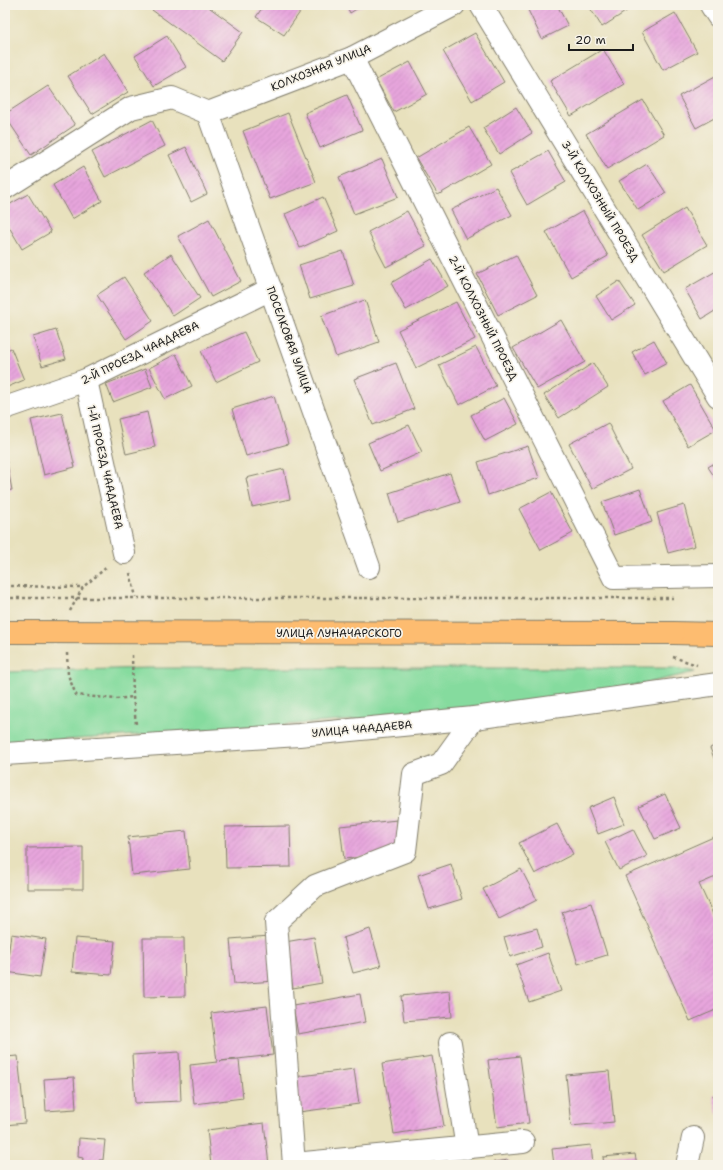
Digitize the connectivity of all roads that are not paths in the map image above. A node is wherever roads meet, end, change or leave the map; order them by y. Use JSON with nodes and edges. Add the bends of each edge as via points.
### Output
{"nodes":[{"id":1,"x":454,"y":5,"type":"edge"},
{"id":2,"x":481,"y":5,"type":"edge"},
{"id":3,"x":711,"y":5,"type":"edge"},
{"id":4,"x":718,"y":16,"type":"edge"},
{"id":5,"x":352,"y":58,"type":"junction"},
{"id":6,"x":208,"y":113,"type":"junction"},
{"id":7,"x":5,"y":188,"type":"edge"},
{"id":8,"x":271,"y":289,"type":"junction"},
{"id":9,"x":86,"y":380,"type":"junction"},
{"id":10,"x":718,"y":396,"type":"edge"},
{"id":11,"x":5,"y":408,"type":"edge"},
{"id":12,"x":124,"y":553,"type":"dead end"},
{"id":13,"x":369,"y":567,"type":"dead end"},
{"id":14,"x":718,"y":576,"type":"edge"},
{"id":15,"x":5,"y":632,"type":"edge"},
{"id":16,"x":718,"y":634,"type":"edge"},
{"id":17,"x":718,"y":684,"type":"edge"},
{"id":18,"x":474,"y":718,"type":"junction"},
{"id":19,"x":5,"y":754,"type":"edge"},
{"id":20,"x":450,"y":1043,"type":"dead end"},
{"id":21,"x":693,"y":1138,"type":"dead end"},
{"id":22,"x":523,"y":1142,"type":"dead end"},
{"id":23,"x":467,"y":1148,"type":"junction"},
{"id":24,"x":294,"y":1165,"type":"edge"},
{"id":25,"x":686,"y":1165,"type":"edge"}],
"edges":[{"from":1,"to":5,"type":"street","name":"КОЛХОЗНАЯ УЛИЦА"},
{"from":2,"to":10,"type":"street","name":"3-Й КОЛХОЗНЫЙ ПРОЕЗД"},
{"from":3,"to":4,"type":"street"},
{"from":5,"to":6,"type":"street","name":"КОЛХОЗНАЯ УЛИЦА"},
{"from":5,"to":14,"type":"street","name":"2-Й КОЛХОЗНЫЙ ПРОЕЗД","via":[[614,578]]},
{"from":6,"to":7,"type":"street","via":[[172,98],[131,108]]},
{"from":6,"to":8,"type":"street","name":"ПОСЕЛКОВАЯ УЛИЦА"},
{"from":8,"to":9,"type":"street","name":"2-Й ПРОЕЗД ЧААДАЕВА"},
{"from":8,"to":13,"type":"street","name":"ПОСЕЛКОВАЯ УЛИЦА"},
{"from":9,"to":11,"type":"street","name":"2-Й ПРОЕЗД ЧААДАЕВА"},
{"from":9,"to":12,"type":"street","name":"1-Й ПРОЕЗД ЧААДАЕВА"},
{"from":15,"to":16,"type":"main road","name":"УЛИЦА ЛУНАЧАРСКОГО","bridge":true},
{"from":17,"to":18,"type":"street","name":"УЛИЦА ЧААДАЕВА"},
{"from":18,"to":19,"type":"street","name":"УЛИЦА ЧААДАЕВА","via":[[299,735]]},
{"from":18,"to":24,"type":"street","via":[[441,764],[414,774],[405,851],[315,886],[276,922]]},
{"from":20,"to":23,"type":"street"},
{"from":21,"to":25,"type":"street"},
{"from":22,"to":23,"type":"street"},
{"from":23,"to":24,"type":"street"}]}
